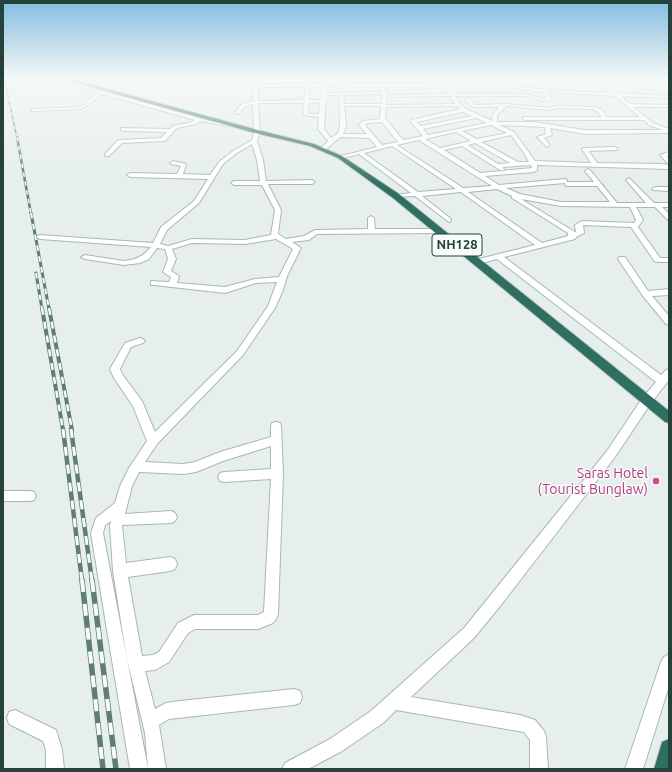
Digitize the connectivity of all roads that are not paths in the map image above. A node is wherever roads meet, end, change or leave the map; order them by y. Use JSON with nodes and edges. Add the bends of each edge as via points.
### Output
{"nodes":[{"id":1,"x":181,"y":114,"type":"edge"},
{"id":2,"x":193,"y":114,"type":"edge"},
{"id":3,"x":256,"y":114,"type":"edge"},
{"id":4,"x":305,"y":114,"type":"edge"},
{"id":5,"x":343,"y":114,"type":"edge"},
{"id":6,"x":382,"y":114,"type":"edge"},
{"id":7,"x":414,"y":114,"type":"edge"},
{"id":8,"x":473,"y":114,"type":"edge"},
{"id":9,"x":496,"y":114,"type":"edge"},
{"id":10,"x":557,"y":114,"type":"edge"},
{"id":11,"x":602,"y":114,"type":"edge"},
{"id":12,"x":640,"y":114,"type":"edge"},
{"id":13,"x":323,"y":116,"type":"joint"},
{"id":14,"x":477,"y":116,"type":"junction"},
{"id":15,"x":558,"y":118,"type":"junction"},
{"id":16,"x":605,"y":118,"type":"junction"},
{"id":17,"x":199,"y":119,"type":"junction"},
{"id":18,"x":646,"y":119,"type":"junction"},
{"id":19,"x":383,"y":120,"type":"junction"},
{"id":20,"x":492,"y":123,"type":"junction"},
{"id":21,"x":528,"y":123,"type":"junction"},
{"id":22,"x":228,"y":124,"type":"junction"},
{"id":23,"x":547,"y":126,"type":"junction"},
{"id":24,"x":420,"y":128,"type":"junction"},
{"id":25,"x":123,"y":129,"type":"dead end"},
{"id":26,"x":456,"y":130,"type":"junction"},
{"id":27,"x":567,"y":130,"type":"junction"},
{"id":28,"x":172,"y":131,"type":"junction"},
{"id":29,"x":669,"y":131,"type":"edge"},
{"id":30,"x":257,"y":132,"type":"junction"},
{"id":31,"x":512,"y":133,"type":"junction"},
{"id":32,"x":339,"y":135,"type":"junction"},
{"id":33,"x":370,"y":136,"type":"junction"},
{"id":34,"x":427,"y":137,"type":"junction"},
{"id":35,"x":420,"y":138,"type":"junction"},
{"id":36,"x":254,"y":141,"type":"junction"},
{"id":37,"x":331,"y":141,"type":"junction"},
{"id":38,"x":477,"y":141,"type":"junction"},
{"id":39,"x":402,"y":142,"type":"junction"},
{"id":40,"x":392,"y":144,"type":"junction"},
{"id":41,"x":464,"y":144,"type":"junction"},
{"id":42,"x":547,"y":145,"type":"dead end"},
{"id":43,"x":380,"y":147,"type":"junction"},
{"id":44,"x":323,"y":149,"type":"junction"},
{"id":45,"x":615,"y":149,"type":"dead end"},
{"id":46,"x":438,"y":150,"type":"junction"},
{"id":47,"x":359,"y":152,"type":"junction"},
{"id":48,"x":669,"y":154,"type":"edge"},
{"id":49,"x":107,"y":155,"type":"dead end"},
{"id":50,"x":340,"y":157,"type":"junction"},
{"id":51,"x":173,"y":163,"type":"dead end"},
{"id":52,"x":532,"y":163,"type":"junction"},
{"id":53,"x":550,"y":163,"type":"junction"},
{"id":54,"x":516,"y":164,"type":"junction"},
{"id":55,"x":595,"y":164,"type":"junction"},
{"id":56,"x":669,"y":165,"type":"edge"},
{"id":57,"x":497,"y":166,"type":"junction"},
{"id":58,"x":553,"y":170,"type":"dead end"},
{"id":59,"x":588,"y":171,"type":"dead end"},
{"id":60,"x":507,"y":172,"type":"junction"},
{"id":61,"x":130,"y":175,"type":"dead end"},
{"id":62,"x":478,"y":175,"type":"junction"},
{"id":63,"x":179,"y":176,"type":"junction"},
{"id":64,"x":212,"y":177,"type":"junction"},
{"id":65,"x":629,"y":180,"type":"dead end"},
{"id":66,"x":312,"y":182,"type":"dead end"},
{"id":67,"x":234,"y":183,"type":"dead end"},
{"id":68,"x":264,"y":183,"type":"junction"},
{"id":69,"x":598,"y":184,"type":"junction"},
{"id":70,"x":498,"y":187,"type":"junction"},
{"id":71,"x":655,"y":189,"type":"dead end"},
{"id":72,"x":669,"y":189,"type":"edge"},
{"id":73,"x":463,"y":191,"type":"junction"},
{"id":74,"x":417,"y":194,"type":"junction"},
{"id":75,"x":510,"y":194,"type":"junction"},
{"id":76,"x":396,"y":196,"type":"junction"},
{"id":77,"x":615,"y":204,"type":"junction"},
{"id":78,"x":632,"y":205,"type":"junction"},
{"id":79,"x":655,"y":205,"type":"junction"},
{"id":80,"x":669,"y":205,"type":"edge"},
{"id":81,"x":372,"y":218,"type":"dead end"},
{"id":82,"x":669,"y":218,"type":"edge"},
{"id":83,"x":449,"y":220,"type":"dead end"},
{"id":84,"x":634,"y":225,"type":"junction"},
{"id":85,"x":372,"y":231,"type":"junction"},
{"id":86,"x":440,"y":232,"type":"junction"},
{"id":87,"x":573,"y":235,"type":"junction"},
{"id":88,"x":40,"y":237,"type":"dead end"},
{"id":89,"x":279,"y":238,"type":"junction"},
{"id":90,"x":156,"y":245,"type":"junction"},
{"id":91,"x":542,"y":246,"type":"junction"},
{"id":92,"x":168,"y":248,"type":"junction"},
{"id":93,"x":85,"y":257,"type":"dead end"},
{"id":94,"x":499,"y":257,"type":"junction"},
{"id":95,"x":622,"y":259,"type":"dead end"},
{"id":96,"x":669,"y":260,"type":"edge"},
{"id":97,"x":478,"y":262,"type":"junction"},
{"id":98,"x":282,"y":279,"type":"junction"},
{"id":99,"x":154,"y":283,"type":"dead end"},
{"id":100,"x":172,"y":284,"type":"junction"},
{"id":101,"x":669,"y":292,"type":"edge"},
{"id":102,"x":646,"y":294,"type":"junction"},
{"id":103,"x":669,"y":322,"type":"edge"},
{"id":104,"x":140,"y":341,"type":"dead end"},
{"id":105,"x":669,"y":373,"type":"edge"},
{"id":106,"x":662,"y":382,"type":"junction"},
{"id":107,"x":647,"y":400,"type":"junction"},
{"id":108,"x":669,"y":418,"type":"edge"},
{"id":109,"x":276,"y":426,"type":"dead end"},
{"id":110,"x":154,"y":440,"type":"junction"},
{"id":111,"x":276,"y":440,"type":"junction"},
{"id":112,"x":136,"y":467,"type":"junction"},
{"id":113,"x":277,"y":474,"type":"junction"},
{"id":114,"x":224,"y":476,"type":"dead end"},
{"id":115,"x":3,"y":496,"type":"edge"},
{"id":116,"x":30,"y":496,"type":"dead end"},
{"id":117,"x":120,"y":506,"type":"junction"},
{"id":118,"x":171,"y":517,"type":"dead end"},
{"id":119,"x":117,"y":520,"type":"junction"},
{"id":120,"x":170,"y":564,"type":"dead end"},
{"id":121,"x":120,"y":571,"type":"junction"},
{"id":122,"x":669,"y":662,"type":"edge"},
{"id":123,"x":137,"y":664,"type":"junction"},
{"id":124,"x":294,"y":697,"type":"dead end"},
{"id":125,"x":394,"y":702,"type":"junction"},
{"id":126,"x":15,"y":718,"type":"dead end"},
{"id":127,"x":150,"y":721,"type":"junction"},
{"id":128,"x":669,"y":749,"type":"edge"},
{"id":129,"x":55,"y":769,"type":"edge"},
{"id":130,"x":138,"y":769,"type":"edge"},
{"id":131,"x":157,"y":769,"type":"edge"},
{"id":132,"x":291,"y":769,"type":"edge"},
{"id":133,"x":539,"y":769,"type":"edge"},
{"id":134,"x":634,"y":769,"type":"edge"},
{"id":135,"x":664,"y":769,"type":"edge"}],
"edges":[{"from":1,"to":17,"type":"street"},
{"from":2,"to":22,"type":"highway","number":"NH128"},
{"from":3,"to":30,"type":"street"},
{"from":4,"to":13,"type":"street"},
{"from":5,"to":32,"type":"street","via":[[344,123]]},
{"from":6,"to":19,"type":"street"},
{"from":7,"to":24,"type":"street"},
{"from":8,"to":14,"type":"street"},
{"from":9,"to":20,"type":"street"},
{"from":10,"to":15,"type":"street"},
{"from":11,"to":16,"type":"street"},
{"from":12,"to":18,"type":"street"},
{"from":13,"to":37,"type":"street","via":[[321,131]]},
{"from":14,"to":20,"type":"street"},
{"from":14,"to":24,"type":"street"},
{"from":15,"to":16,"type":"street"},
{"from":15,"to":21,"type":"street","via":[[525,117]]},
{"from":15,"to":27,"type":"street"},
{"from":16,"to":18,"type":"street"},
{"from":17,"to":22,"type":"street"},
{"from":17,"to":28,"type":"street","via":[[194,123],[176,127]]},
{"from":18,"to":29,"type":"street","via":[[653,125]]},
{"from":19,"to":33,"type":"street","via":[[362,124]]},
{"from":19,"to":39,"type":"street"},
{"from":20,"to":21,"type":"street"},
{"from":20,"to":26,"type":"street"},
{"from":20,"to":31,"type":"street"},
{"from":21,"to":23,"type":"street"},
{"from":22,"to":30,"type":"highway","number":"NH128"},
{"from":23,"to":27,"type":"street"},
{"from":23,"to":42,"type":"street","via":[[549,135],[540,138]]},
{"from":24,"to":34,"type":"street"},
{"from":25,"to":28,"type":"street"},
{"from":26,"to":34,"type":"street"},
{"from":26,"to":38,"type":"street"},
{"from":27,"to":29,"type":"street"},
{"from":28,"to":49,"type":"street","via":[[163,140],[120,141]]},
{"from":30,"to":36,"type":"street"},
{"from":30,"to":44,"type":"highway","number":"NH128"},
{"from":31,"to":38,"type":"street"},
{"from":31,"to":52,"type":"street"},
{"from":32,"to":33,"type":"street"},
{"from":32,"to":37,"type":"street"},
{"from":33,"to":43,"type":"street"},
{"from":34,"to":35,"type":"street"},
{"from":35,"to":39,"type":"street"},
{"from":35,"to":46,"type":"street"},
{"from":36,"to":64,"type":"street","via":[[226,159]]},
{"from":36,"to":68,"type":"street"},
{"from":37,"to":44,"type":"street"},
{"from":38,"to":41,"type":"street"},
{"from":38,"to":54,"type":"street"},
{"from":39,"to":40,"type":"street"},
{"from":40,"to":43,"type":"street"},
{"from":40,"to":73,"type":"street"},
{"from":41,"to":46,"type":"street"},
{"from":41,"to":57,"type":"street"},
{"from":43,"to":47,"type":"street"},
{"from":44,"to":50,"type":"highway","number":"NH128"},
{"from":45,"to":55,"type":"street","via":[[585,149]]},
{"from":46,"to":62,"type":"street"},
{"from":47,"to":50,"type":"street"},
{"from":47,"to":74,"type":"street"},
{"from":48,"to":56,"type":"street","via":[[663,155]]},
{"from":50,"to":76,"type":"highway","number":"NH128"},
{"from":51,"to":63,"type":"street","via":[[184,165]]},
{"from":52,"to":53,"type":"street"},
{"from":52,"to":54,"type":"street"},
{"from":52,"to":60,"type":"street","via":[[534,170]]},
{"from":53,"to":55,"type":"street"},
{"from":53,"to":58,"type":"street"},
{"from":54,"to":57,"type":"street"},
{"from":55,"to":56,"type":"street"},
{"from":57,"to":60,"type":"street"},
{"from":59,"to":69,"type":"street"},
{"from":60,"to":62,"type":"street"},
{"from":61,"to":63,"type":"street"},
{"from":62,"to":70,"type":"street"},
{"from":63,"to":64,"type":"street"},
{"from":64,"to":90,"type":"street","via":[[197,202],[164,229]]},
{"from":65,"to":79,"type":"street"},
{"from":66,"to":68,"type":"street"},
{"from":67,"to":68,"type":"street"},
{"from":68,"to":89,"type":"street","via":[[278,210],[275,224]]},
{"from":69,"to":70,"type":"street","via":[[566,182]]},
{"from":69,"to":77,"type":"street"},
{"from":70,"to":73,"type":"street"},
{"from":70,"to":75,"type":"street"},
{"from":71,"to":72,"type":"street"},
{"from":73,"to":74,"type":"street"},
{"from":73,"to":91,"type":"street"},
{"from":74,"to":76,"type":"street"},
{"from":74,"to":83,"type":"street"},
{"from":75,"to":77,"type":"street","via":[[561,204]]},
{"from":75,"to":87,"type":"street"},
{"from":76,"to":86,"type":"highway","number":"NH128"},
{"from":77,"to":78,"type":"street"},
{"from":78,"to":79,"type":"street"},
{"from":78,"to":84,"type":"street","via":[[640,220]]},
{"from":79,"to":80,"type":"street"},
{"from":79,"to":82,"type":"street"},
{"from":81,"to":85,"type":"street"},
{"from":84,"to":87,"type":"street","via":[[582,223],[579,225],[580,233]]},
{"from":84,"to":96,"type":"street","via":[[658,260]]},
{"from":85,"to":86,"type":"street"},
{"from":85,"to":89,"type":"street","via":[[315,232],[306,238]]},
{"from":86,"to":97,"type":"highway","number":"NH128"},
{"from":87,"to":91,"type":"street"},
{"from":88,"to":90,"type":"street"},
{"from":89,"to":92,"type":"street","via":[[245,242],[192,241]]},
{"from":89,"to":98,"type":"street","via":[[297,248]]},
{"from":90,"to":92,"type":"street"},
{"from":90,"to":93,"type":"street","via":[[146,257],[131,262]]},
{"from":91,"to":94,"type":"street"},
{"from":92,"to":100,"type":"street","via":[[172,259],[167,272],[175,276]]},
{"from":94,"to":97,"type":"street"},
{"from":94,"to":106,"type":"street"},
{"from":95,"to":102,"type":"street"},
{"from":97,"to":107,"type":"highway","number":"NH128"},
{"from":98,"to":100,"type":"street","via":[[255,281],[225,290]]},
{"from":98,"to":110,"type":"street","via":[[272,306],[240,353]]},
{"from":99,"to":100,"type":"street"},
{"from":101,"to":102,"type":"street"},
{"from":102,"to":103,"type":"street"},
{"from":104,"to":110,"type":"street","via":[[128,346],[114,369],[138,404]]},
{"from":105,"to":106,"type":"street"},
{"from":106,"to":107,"type":"street"},
{"from":107,"to":108,"type":"highway","number":"NH128"},
{"from":107,"to":125,"type":"street","via":[[611,454],[492,606],[469,633]]},
{"from":109,"to":111,"type":"street"},
{"from":110,"to":112,"type":"street"},
{"from":111,"to":112,"type":"street","via":[[196,467]]},
{"from":111,"to":113,"type":"street"},
{"from":112,"to":117,"type":"street","via":[[126,486]]},
{"from":113,"to":114,"type":"street"},
{"from":113,"to":123,"type":"street","via":[[272,610],[268,618],[258,622],[188,624],[164,657],[156,662]]},
{"from":115,"to":116,"type":"street"},
{"from":117,"to":119,"type":"street"},
{"from":117,"to":130,"type":"street","via":[[100,522],[97,533]]},
{"from":118,"to":119,"type":"street"},
{"from":119,"to":121,"type":"street"},
{"from":120,"to":121,"type":"street"},
{"from":121,"to":123,"type":"street"},
{"from":122,"to":134,"type":"street"},
{"from":123,"to":127,"type":"street"},
{"from":124,"to":127,"type":"street","via":[[166,711]]},
{"from":125,"to":132,"type":"street","via":[[358,731]]},
{"from":125,"to":133,"type":"street","via":[[529,726],[538,737]]},
{"from":126,"to":129,"type":"street","via":[[50,736]]},
{"from":127,"to":131,"type":"street"},
{"from":128,"to":135,"type":"highway"}]}
